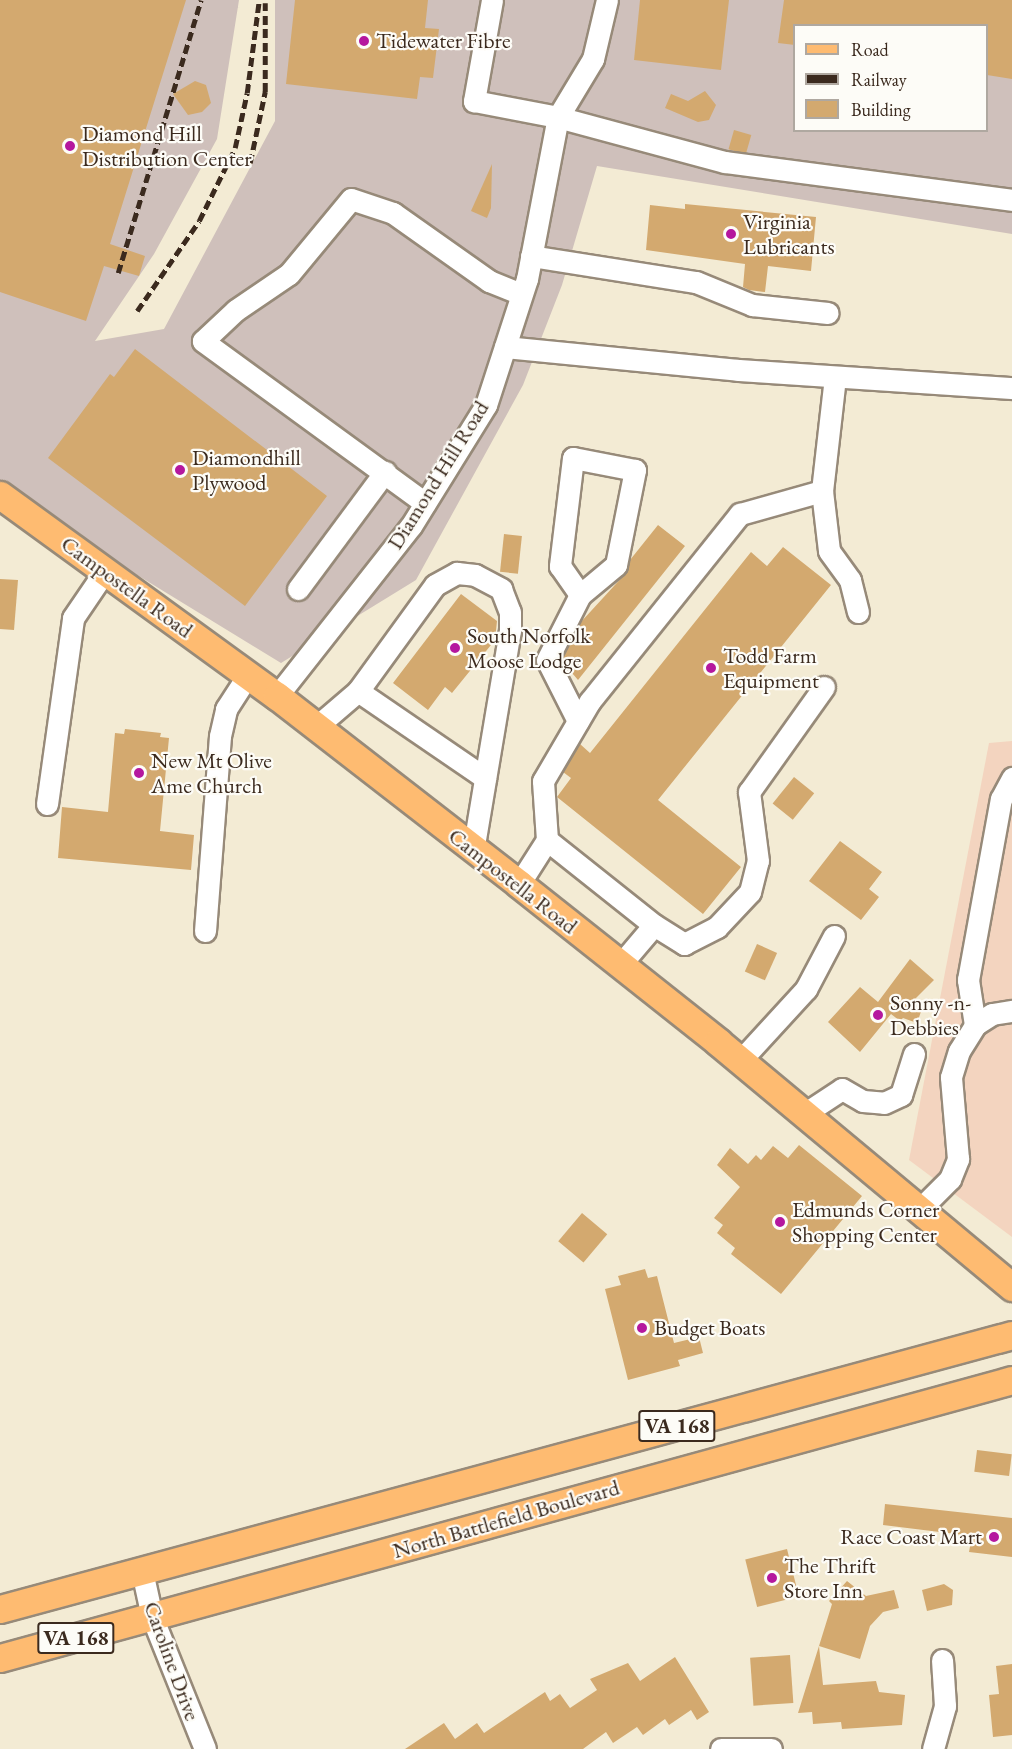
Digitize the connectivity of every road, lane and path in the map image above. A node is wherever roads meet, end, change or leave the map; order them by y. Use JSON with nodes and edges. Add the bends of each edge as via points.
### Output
{"nodes":[{"id":1,"x":492,"y":0,"type":"edge"},
{"id":2,"x":607,"y":0,"type":"edge"},
{"id":3,"x":558,"y":117,"type":"junction"},
{"id":4,"x":1012,"y":200,"type":"edge"},
{"id":5,"x":531,"y":256,"type":"junction"},
{"id":6,"x":522,"y":294,"type":"junction"},
{"id":7,"x":828,"y":314,"type":"dead end"},
{"id":8,"x":505,"y":346,"type":"junction"},
{"id":9,"x":835,"y":377,"type":"junction"},
{"id":10,"x":1012,"y":388,"type":"edge"},
{"id":11,"x":385,"y":472,"type":"junction"},
{"id":12,"x":822,"y":491,"type":"junction"},
{"id":13,"x":0,"y":495,"type":"edge"},
{"id":14,"x":425,"y":502,"type":"junction"},
{"id":15,"x":105,"y":571,"type":"junction"},
{"id":16,"x":298,"y":589,"type":"dead end"},
{"id":17,"x":580,"y":595,"type":"junction"},
{"id":18,"x":858,"y":612,"type":"dead end"},
{"id":19,"x":248,"y":675,"type":"junction"},
{"id":20,"x":824,"y":687,"type":"dead end"},
{"id":21,"x":357,"y":691,"type":"junction"},
{"id":22,"x":277,"y":696,"type":"junction"},
{"id":23,"x":578,"y":721,"type":"junction"},
{"id":24,"x":316,"y":727,"type":"junction"},
{"id":25,"x":485,"y":778,"type":"junction"},
{"id":26,"x":1012,"y":778,"type":"edge"},
{"id":27,"x":47,"y":804,"type":"dead end"},
{"id":28,"x":547,"y":840,"type":"junction"},
{"id":29,"x":473,"y":850,"type":"junction"},
{"id":30,"x":519,"y":884,"type":"junction"},
{"id":31,"x":654,"y":924,"type":"junction"},
{"id":32,"x":205,"y":931,"type":"dead end"},
{"id":33,"x":834,"y":936,"type":"dead end"},
{"id":34,"x":620,"y":965,"type":"junction"},
{"id":35,"x":1012,"y":1011,"type":"edge"},
{"id":36,"x":975,"y":1025,"type":"junction"},
{"id":37,"x":914,"y":1054,"type":"dead end"},
{"id":38,"x":740,"y":1060,"type":"junction"},
{"id":39,"x":804,"y":1114,"type":"junction"},
{"id":40,"x":919,"y":1210,"type":"junction"},
{"id":41,"x":1012,"y":1287,"type":"edge"},
{"id":42,"x":1012,"y":1335,"type":"edge"},
{"id":43,"x":1012,"y":1380,"type":"edge"},
{"id":44,"x":142,"y":1571,"type":"junction"},
{"id":45,"x":0,"y":1609,"type":"edge"},
{"id":46,"x":152,"y":1617,"type":"junction"},
{"id":47,"x":0,"y":1658,"type":"edge"},
{"id":48,"x":942,"y":1660,"type":"dead end"},
{"id":49,"x":205,"y":1749,"type":"edge"},
{"id":50,"x":721,"y":1749,"type":"edge"},
{"id":51,"x":771,"y":1749,"type":"edge"},
{"id":52,"x":933,"y":1749,"type":"edge"}],
"edges":[{"from":1,"to":3,"type":"street","via":[[474,101]]},
{"from":2,"to":3,"type":"street","via":[[593,59]]},
{"from":3,"to":4,"type":"street","via":[[725,162]]},
{"from":3,"to":5,"type":"street","name":"Diamond Hill Road"},
{"from":5,"to":6,"type":"street","name":"Diamond Hill Road"},
{"from":5,"to":7,"type":"street","via":[[696,282],[752,305]]},
{"from":6,"to":8,"type":"street","name":"Diamond Hill Road"},
{"from":6,"to":11,"type":"street","via":[[489,281],[393,213],[351,199],[289,274],[236,310],[203,341]]},
{"from":8,"to":9,"type":"street"},
{"from":8,"to":14,"type":"street","name":"Diamond Hill Road","via":[[486,405]]},
{"from":9,"to":10,"type":"street"},
{"from":9,"to":12,"type":"street"},
{"from":11,"to":14,"type":"street"},
{"from":11,"to":16,"type":"street"},
{"from":12,"to":18,"type":"street","via":[[829,551],[850,580]]},
{"from":12,"to":23,"type":"street","via":[[740,514]]},
{"from":13,"to":15,"type":"main road","name":"Campostella Road"},
{"from":14,"to":22,"type":"street","name":"Diamond Hill Road"},
{"from":15,"to":19,"type":"main road","name":"Campostella Road"},
{"from":15,"to":27,"type":"street","via":[[73,618]]},
{"from":17,"to":17,"type":"street","via":[[616,565],[635,470],[573,458],[560,566]]},
{"from":17,"to":23,"type":"street","via":[[547,660]]},
{"from":19,"to":22,"type":"main road","name":"Campostella Road"},
{"from":19,"to":32,"type":"street","via":[[226,709],[220,736]]},
{"from":20,"to":31,"type":"street","via":[[749,792],[758,861],[750,892],[717,927],[684,944]]},
{"from":21,"to":24,"type":"street"},
{"from":21,"to":25,"type":"street"},
{"from":21,"to":25,"type":"street","via":[[435,585],[457,573],[475,574],[501,589],[510,612],[510,630]]},
{"from":22,"to":24,"type":"main road","name":"Campostella Road"},
{"from":23,"to":28,"type":"street","via":[[543,781]]},
{"from":24,"to":29,"type":"main road","name":"Campostella Road"},
{"from":25,"to":29,"type":"street"},
{"from":26,"to":36,"type":"street","via":[[1001,799],[968,980]]},
{"from":28,"to":30,"type":"street"},
{"from":28,"to":31,"type":"street"},
{"from":29,"to":30,"type":"main road","name":"Campostella Road"},
{"from":30,"to":34,"type":"main road","name":"Campostella Road"},
{"from":31,"to":34,"type":"street"},
{"from":33,"to":38,"type":"street","via":[[806,989]]},
{"from":34,"to":38,"type":"main road","name":"Campostella Road"},
{"from":35,"to":36,"type":"street","via":[[992,1014]]},
{"from":36,"to":40,"type":"street","via":[[959,1051],[951,1077],[958,1159],[950,1179]]},
{"from":37,"to":39,"type":"street","via":[[901,1095],[884,1103],[863,1101],[842,1089]]},
{"from":38,"to":39,"type":"main road","name":"Campostella Road"},
{"from":39,"to":40,"type":"main road","name":"Campostella Road"},
{"from":40,"to":41,"type":"main road","name":"Campostella Road"},
{"from":42,"to":44,"type":"main road","name":"North Battlefield Boulevard","number":"VA 168"},
{"from":43,"to":46,"type":"main road","name":"North Battlefield Boulevard","number":"VA 168"},
{"from":44,"to":45,"type":"main road","name":"North Battlefield Boulevard","number":"VA 168"},
{"from":44,"to":46,"type":"street","name":"Caroline Drive"},
{"from":46,"to":47,"type":"main road","name":"North Battlefield Boulevard","number":"VA 168"},
{"from":46,"to":49,"type":"street","name":"Caroline Drive"},
{"from":48,"to":52,"type":"street","via":[[945,1706]]},
{"from":50,"to":51,"type":"street"}]}
